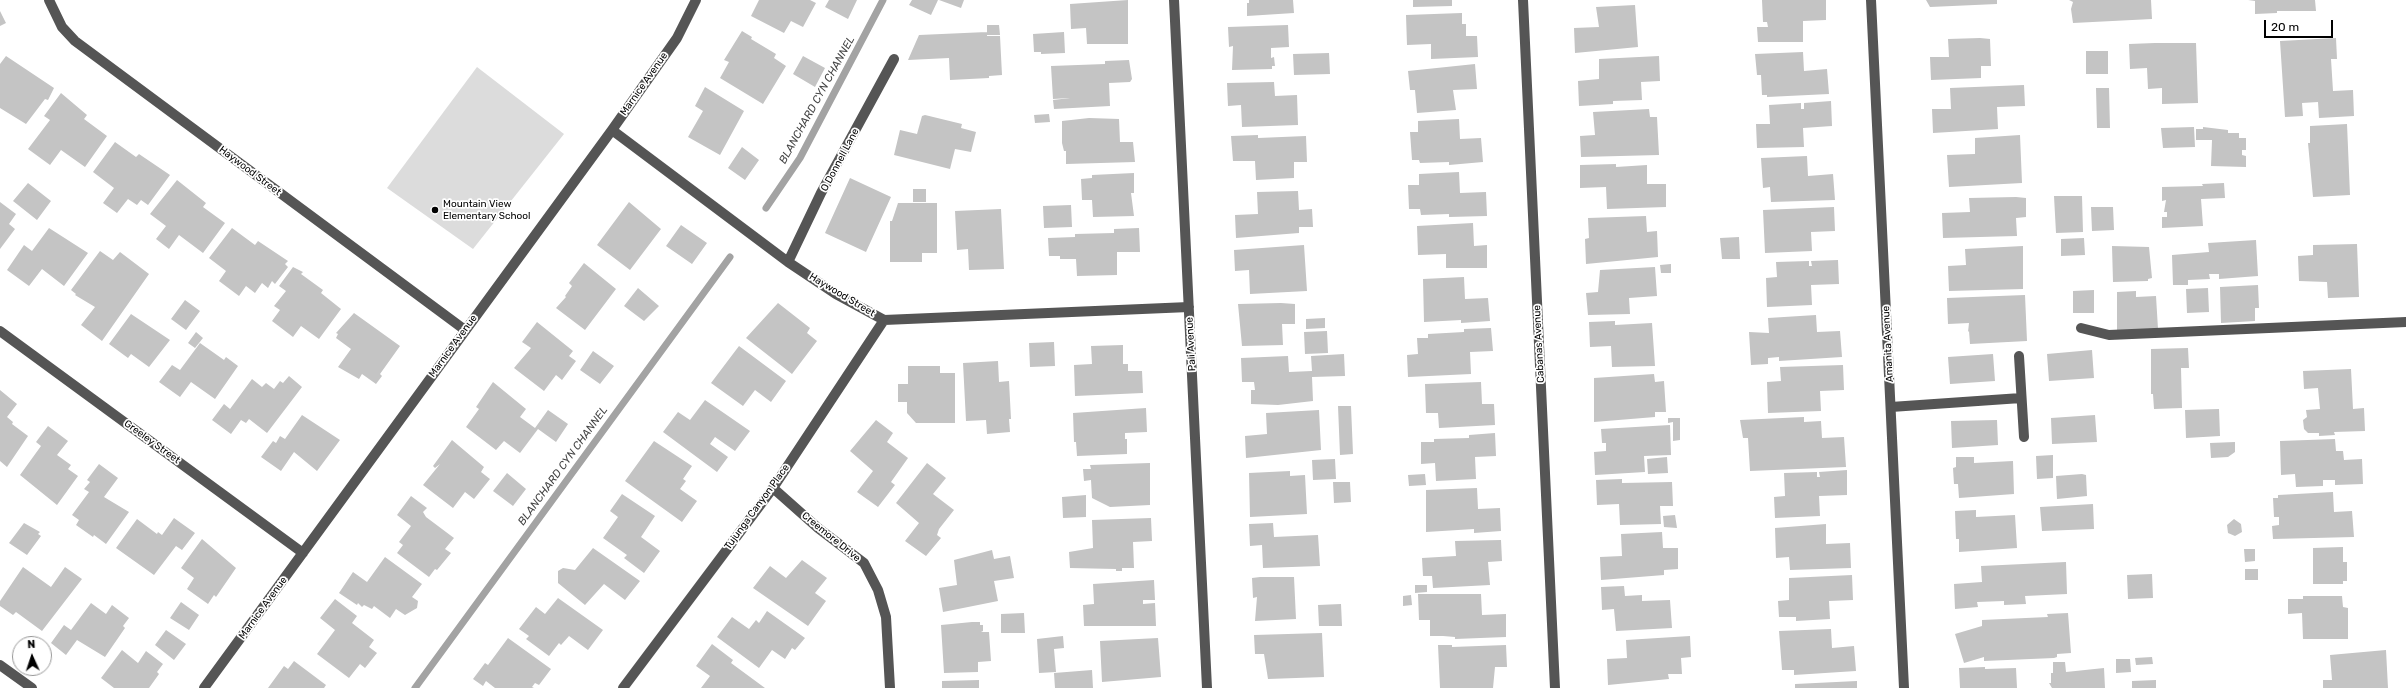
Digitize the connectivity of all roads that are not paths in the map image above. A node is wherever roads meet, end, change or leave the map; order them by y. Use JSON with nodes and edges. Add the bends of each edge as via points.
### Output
{"nodes":[{"id":1,"x":49,"y":0,"type":"edge"},
{"id":2,"x":696,"y":0,"type":"edge"},
{"id":3,"x":1174,"y":0,"type":"edge"},
{"id":4,"x":1523,"y":0,"type":"edge"},
{"id":5,"x":1871,"y":0,"type":"edge"},
{"id":6,"x":894,"y":59,"type":"dead end"},
{"id":7,"x":612,"y":130,"type":"junction"},
{"id":8,"x":788,"y":262,"type":"junction"},
{"id":9,"x":1189,"y":307,"type":"junction"},
{"id":10,"x":884,"y":320,"type":"junction"},
{"id":11,"x":2406,"y":322,"type":"edge"},
{"id":12,"x":2081,"y":328,"type":"dead end"},
{"id":13,"x":465,"y":330,"type":"junction"},
{"id":14,"x":0,"y":331,"type":"edge"},
{"id":15,"x":2019,"y":356,"type":"dead end"},
{"id":16,"x":2021,"y":398,"type":"junction"},
{"id":17,"x":1891,"y":407,"type":"junction"},
{"id":18,"x":2024,"y":437,"type":"dead end"},
{"id":19,"x":773,"y":488,"type":"junction"},
{"id":20,"x":303,"y":553,"type":"junction"},
{"id":21,"x":0,"y":665,"type":"edge"},
{"id":22,"x":32,"y":688,"type":"edge"},
{"id":23,"x":204,"y":688,"type":"edge"},
{"id":24,"x":623,"y":688,"type":"edge"},
{"id":25,"x":890,"y":688,"type":"edge"},
{"id":26,"x":1207,"y":688,"type":"edge"},
{"id":27,"x":1555,"y":688,"type":"edge"},
{"id":28,"x":1904,"y":688,"type":"edge"}],
"edges":[{"from":1,"to":13,"type":"street","name":"Haywood Street","via":[[62,27],[75,41]]},
{"from":2,"to":7,"type":"street","name":"Marnice Avenue","via":[[677,38]]},
{"from":3,"to":9,"type":"street","name":"Pali Avenue"},
{"from":4,"to":27,"type":"street","name":"Cabanas Avenue"},
{"from":5,"to":17,"type":"street","name":"Amanita Avenue"},
{"from":6,"to":8,"type":"street","name":"O Donnell Lane"},
{"from":7,"to":8,"type":"street","name":"Haywood Street"},
{"from":7,"to":13,"type":"street","name":"Marnice Avenue"},
{"from":8,"to":10,"type":"street","name":"Haywood Street","via":[[836,294]]},
{"from":9,"to":10,"type":"street","name":"Haywood Street"},
{"from":9,"to":26,"type":"street","name":"Pali Avenue"},
{"from":10,"to":19,"type":"street","name":"Tujunga Canyon Place"},
{"from":11,"to":12,"type":"street","via":[[2109,335]]},
{"from":13,"to":20,"type":"street","name":"Marnice Avenue"},
{"from":14,"to":20,"type":"street","name":"Greeley Street"},
{"from":15,"to":16,"type":"street"},
{"from":16,"to":17,"type":"street"},
{"from":16,"to":18,"type":"street"},
{"from":17,"to":28,"type":"street","name":"Amanita Avenue"},
{"from":19,"to":24,"type":"street","name":"Tujunga Canyon Place"},
{"from":19,"to":25,"type":"street","name":"Creemore Drive","via":[[864,564],[878,590],[886,617]]},
{"from":20,"to":23,"type":"street","name":"Marnice Avenue"},
{"from":21,"to":22,"type":"street"}]}
